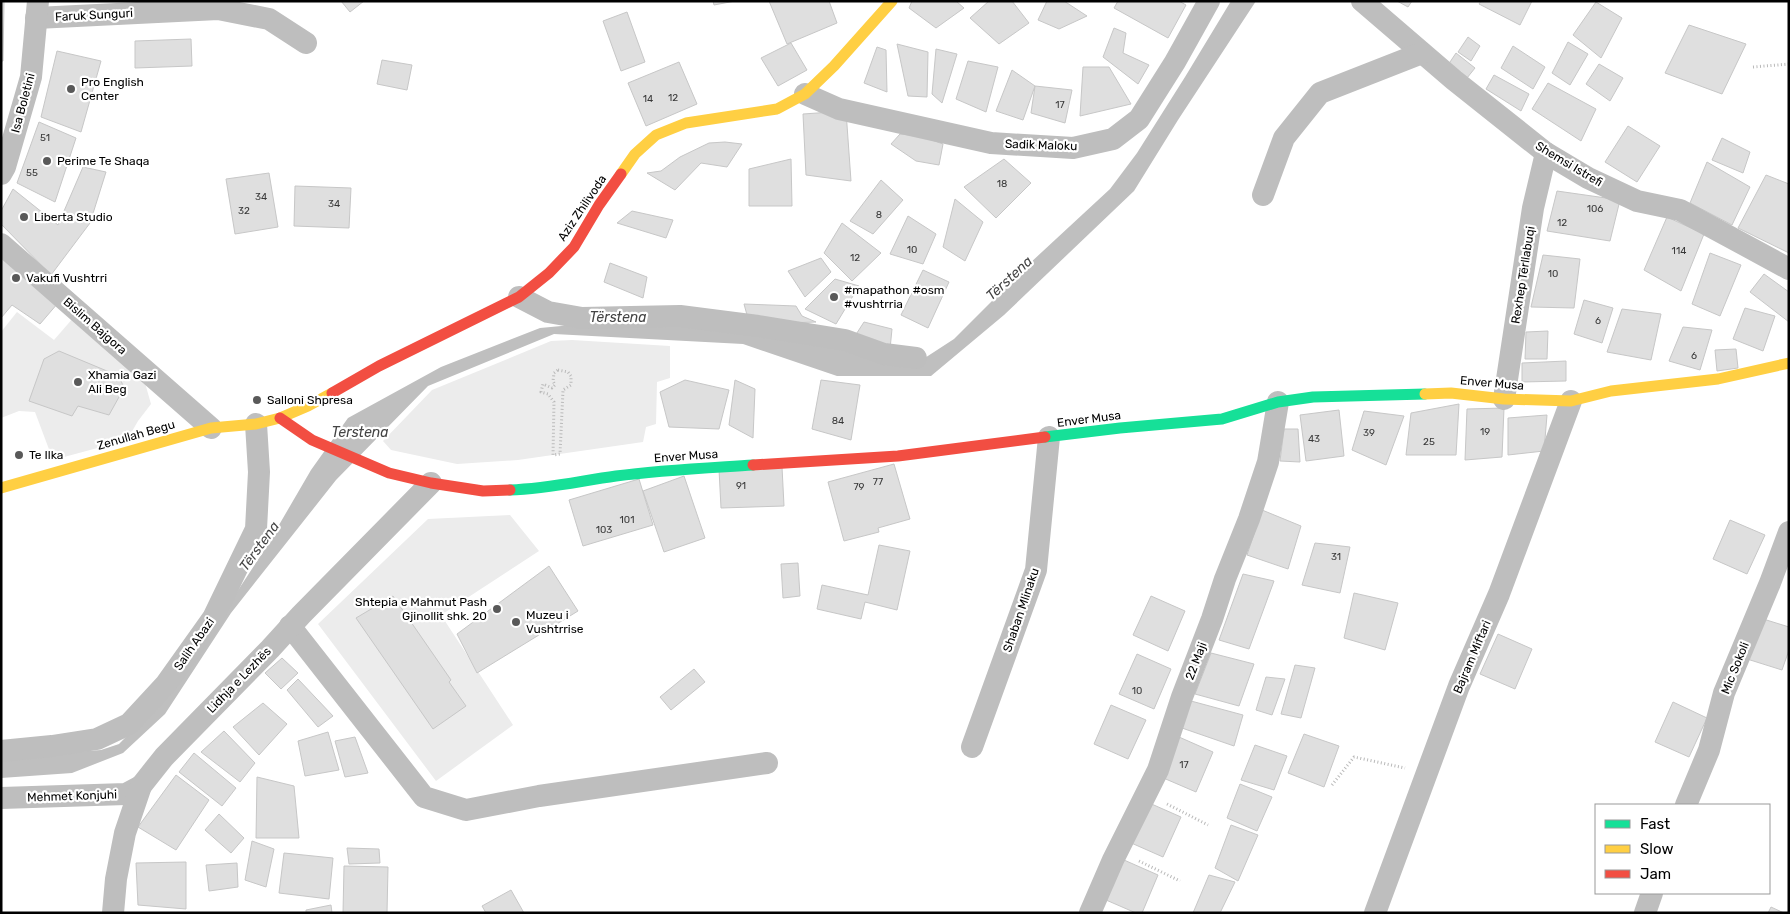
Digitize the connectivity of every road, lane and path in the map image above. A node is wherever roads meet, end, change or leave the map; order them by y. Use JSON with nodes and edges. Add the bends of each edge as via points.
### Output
{"nodes":[{"id":1,"x":892,"y":1,"type":"edge"},
{"id":2,"x":1209,"y":1,"type":"edge"},
{"id":3,"x":1362,"y":1,"type":"edge"},
{"id":4,"x":185,"y":6,"type":"edge"},
{"id":5,"x":37,"y":10,"type":"edge"},
{"id":6,"x":306,"y":43,"type":"dead end"},
{"id":7,"x":1422,"y":53,"type":"junction"},
{"id":8,"x":1789,"y":64,"type":"edge"},
{"id":9,"x":1753,"y":67,"type":"dead end"},
{"id":10,"x":805,"y":94,"type":"junction"},
{"id":11,"x":1546,"y":153,"type":"junction"},
{"id":12,"x":1,"y":174,"type":"edge"},
{"id":13,"x":1263,"y":194,"type":"dead end"},
{"id":14,"x":1,"y":244,"type":"edge"},
{"id":15,"x":1789,"y":269,"type":"edge"},
{"id":16,"x":519,"y":297,"type":"junction"},
{"id":17,"x":916,"y":358,"type":"dead end"},
{"id":18,"x":1789,"y":363,"type":"edge"},
{"id":19,"x":1504,"y":399,"type":"junction"},
{"id":20,"x":1571,"y":401,"type":"junction"},
{"id":21,"x":1278,"y":402,"type":"junction"},
{"id":22,"x":280,"y":418,"type":"junction"},
{"id":23,"x":256,"y":424,"type":"junction"},
{"id":24,"x":211,"y":428,"type":"junction"},
{"id":25,"x":1049,"y":437,"type":"junction"},
{"id":26,"x":560,"y":440,"type":"joint"},
{"id":27,"x":431,"y":483,"type":"junction"},
{"id":28,"x":1,"y":488,"type":"edge"},
{"id":29,"x":1789,"y":532,"type":"edge"},
{"id":30,"x":290,"y":626,"type":"junction"},
{"id":31,"x":972,"y":747,"type":"dead end"},
{"id":32,"x":1,"y":751,"type":"edge"},
{"id":33,"x":767,"y":763,"type":"dead end"},
{"id":34,"x":1428,"y":772,"type":"junction"},
{"id":35,"x":1332,"y":785,"type":"dead end"},
{"id":36,"x":142,"y":786,"type":"junction"},
{"id":37,"x":1147,"y":793,"type":"junction"},
{"id":38,"x":1,"y":798,"type":"edge"},
{"id":39,"x":1686,"y":804,"type":"edge"},
{"id":40,"x":1208,"y":825,"type":"dead end"},
{"id":41,"x":1118,"y":851,"type":"junction"},
{"id":42,"x":1180,"y":881,"type":"dead end"},
{"id":43,"x":1652,"y":894,"type":"edge"},
{"id":44,"x":113,"y":913,"type":"edge"},
{"id":45,"x":1090,"y":913,"type":"edge"},
{"id":46,"x":1374,"y":913,"type":"edge"},
{"id":47,"x":1645,"y":913,"type":"edge"}],
"edges":[{"from":1,"to":10,"type":"street","name":"Aziz Zhilivoda"},
{"from":2,"to":10,"type":"street","name":"Sadik Maloku","via":[[1139,119],[1113,139],[1074,148],[991,143],[839,109]]},
{"from":3,"to":7,"type":"street","name":"Shemsi Istrefi"},
{"from":4,"to":5,"type":"street","name":"Faruk Sunguri"},
{"from":4,"to":6,"type":"street","name":"Faruk Sunguri","via":[[269,19]]},
{"from":5,"to":12,"type":"street","name":"Isa Boletini","via":[[31,77]]},
{"from":7,"to":11,"type":"street","name":"Shemsi Istrefi"},
{"from":7,"to":13,"type":"street","via":[[1320,93],[1284,138]]},
{"from":8,"to":9,"type":"path"},
{"from":10,"to":16,"type":"street","name":"Aziz Zhilivoda","via":[[777,109],[686,123],[656,135],[635,154],[574,247]]},
{"from":11,"to":15,"type":"street","name":"Shemsi Istrefi","via":[[1588,178],[1637,200],[1680,210]]},
{"from":11,"to":19,"type":"street","name":"Rexhep Tërllabuqi","via":[[1533,208]]},
{"from":14,"to":24,"type":"street","name":"Bislim Bajgora"},
{"from":16,"to":17,"type":"street","via":[[548,312],[582,318],[680,316],[845,340],[884,354]]},
{"from":16,"to":22,"type":"street","name":"Aziz Zhilivoda"},
{"from":18,"to":20,"type":"street","name":"Enver Musa","via":[[1718,379],[1611,391]]},
{"from":19,"to":20,"type":"street","name":"Enver Musa"},
{"from":19,"to":21,"type":"street","name":"Enver Musa","via":[[1451,393],[1349,395]]},
{"from":20,"to":34,"type":"street","name":"Bajram Miftari"},
{"from":21,"to":25,"type":"street","name":"Enver Musa","via":[[1222,419]]},
{"from":21,"to":37,"type":"street","name":"22 Maji","via":[[1268,462]]},
{"from":22,"to":23,"type":"street","name":"Zenullah Begu"},
{"from":22,"to":27,"type":"street","name":"Enver Musa","via":[[312,440],[389,472]]},
{"from":23,"to":24,"type":"street","name":"Zenullah Begu"},
{"from":23,"to":32,"type":"street","name":"Salih Abazi","via":[[259,472],[256,529],[213,618],[166,684],[129,724],[97,739]]},
{"from":24,"to":28,"type":"street","name":"Zenullah Begu"},
{"from":25,"to":27,"type":"street","name":"Enver Musa","via":[[898,456],[626,475],[538,489],[483,491]]},
{"from":25,"to":31,"type":"street","name":"Shaban Mlinaku","via":[[1036,570]]},
{"from":26,"to":26,"type":"path","via":[[563,390],[571,385],[568,372],[562,370],[554,373],[555,385],[552,388],[543,384],[542,392],[554,402],[553,455],[560,454]]},
{"from":27,"to":30,"type":"street","name":"Lidhja e Lezhës"},
{"from":29,"to":39,"type":"street","name":"Mic Sokoli","via":[[1724,693],[1709,750]]},
{"from":30,"to":33,"type":"street","via":[[424,796],[466,810]]},
{"from":30,"to":36,"type":"street","name":"Lidhja e Lezhës","via":[[164,757]]},
{"from":34,"to":35,"type":"path","via":[[1354,757]]},
{"from":34,"to":46,"type":"street","name":"Bajram Miftari"},
{"from":36,"to":38,"type":"street","name":"Mehmet Konjuhi","via":[[126,794]]},
{"from":36,"to":44,"type":"street","name":"Lidhja e Lezhës","via":[[125,833]]},
{"from":37,"to":40,"type":"path"},
{"from":37,"to":41,"type":"street","name":"22 Maji"},
{"from":41,"to":42,"type":"path"},
{"from":41,"to":45,"type":"street","name":"22 Maji"},
{"from":43,"to":47,"type":"street"}]}
